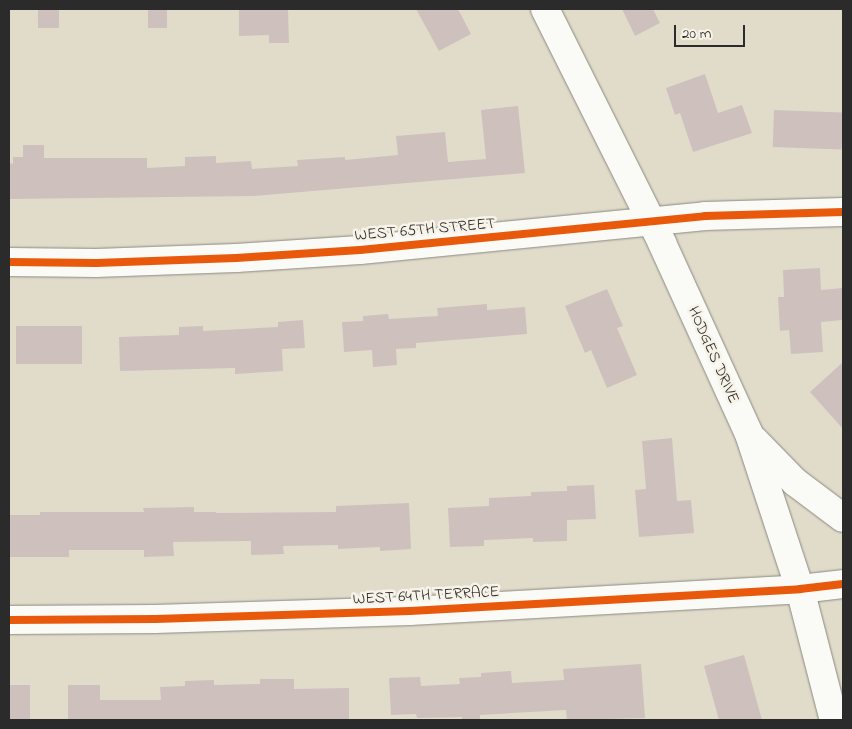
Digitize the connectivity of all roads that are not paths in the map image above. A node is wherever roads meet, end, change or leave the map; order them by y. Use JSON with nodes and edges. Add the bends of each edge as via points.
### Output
{"nodes":[{"id":1,"x":545,"y":9,"type":"edge"},
{"id":2,"x":843,"y":212,"type":"edge"},
{"id":3,"x":650,"y":221,"type":"junction"},
{"id":4,"x":9,"y":262,"type":"edge"},
{"id":5,"x":748,"y":434,"type":"junction"},
{"id":6,"x":843,"y":518,"type":"edge"},
{"id":7,"x":843,"y":584,"type":"edge"},
{"id":8,"x":800,"y":589,"type":"junction"},
{"id":9,"x":9,"y":620,"type":"edge"},
{"id":10,"x":834,"y":720,"type":"edge"}],
"edges":[{"from":1,"to":3,"type":"street","name":"HODGES DRIVE"},
{"from":2,"to":3,"type":"street","name":"WEST 65TH STREET","via":[[756,213]]},
{"from":3,"to":4,"type":"street","name":"WEST 65TH STREET","via":[[360,250],[236,258],[96,263]]},
{"from":3,"to":5,"type":"street","name":"HODGES DRIVE"},
{"from":5,"to":6,"type":"street","via":[[795,482]]},
{"from":5,"to":8,"type":"street","name":"HODGES DRIVE"},
{"from":7,"to":8,"type":"street","name":"WEST 64TH TERRACE"},
{"from":8,"to":9,"type":"street","name":"WEST 64TH TERRACE","via":[[410,611]]},
{"from":8,"to":10,"type":"street","name":"HODGES DRIVE"}]}
